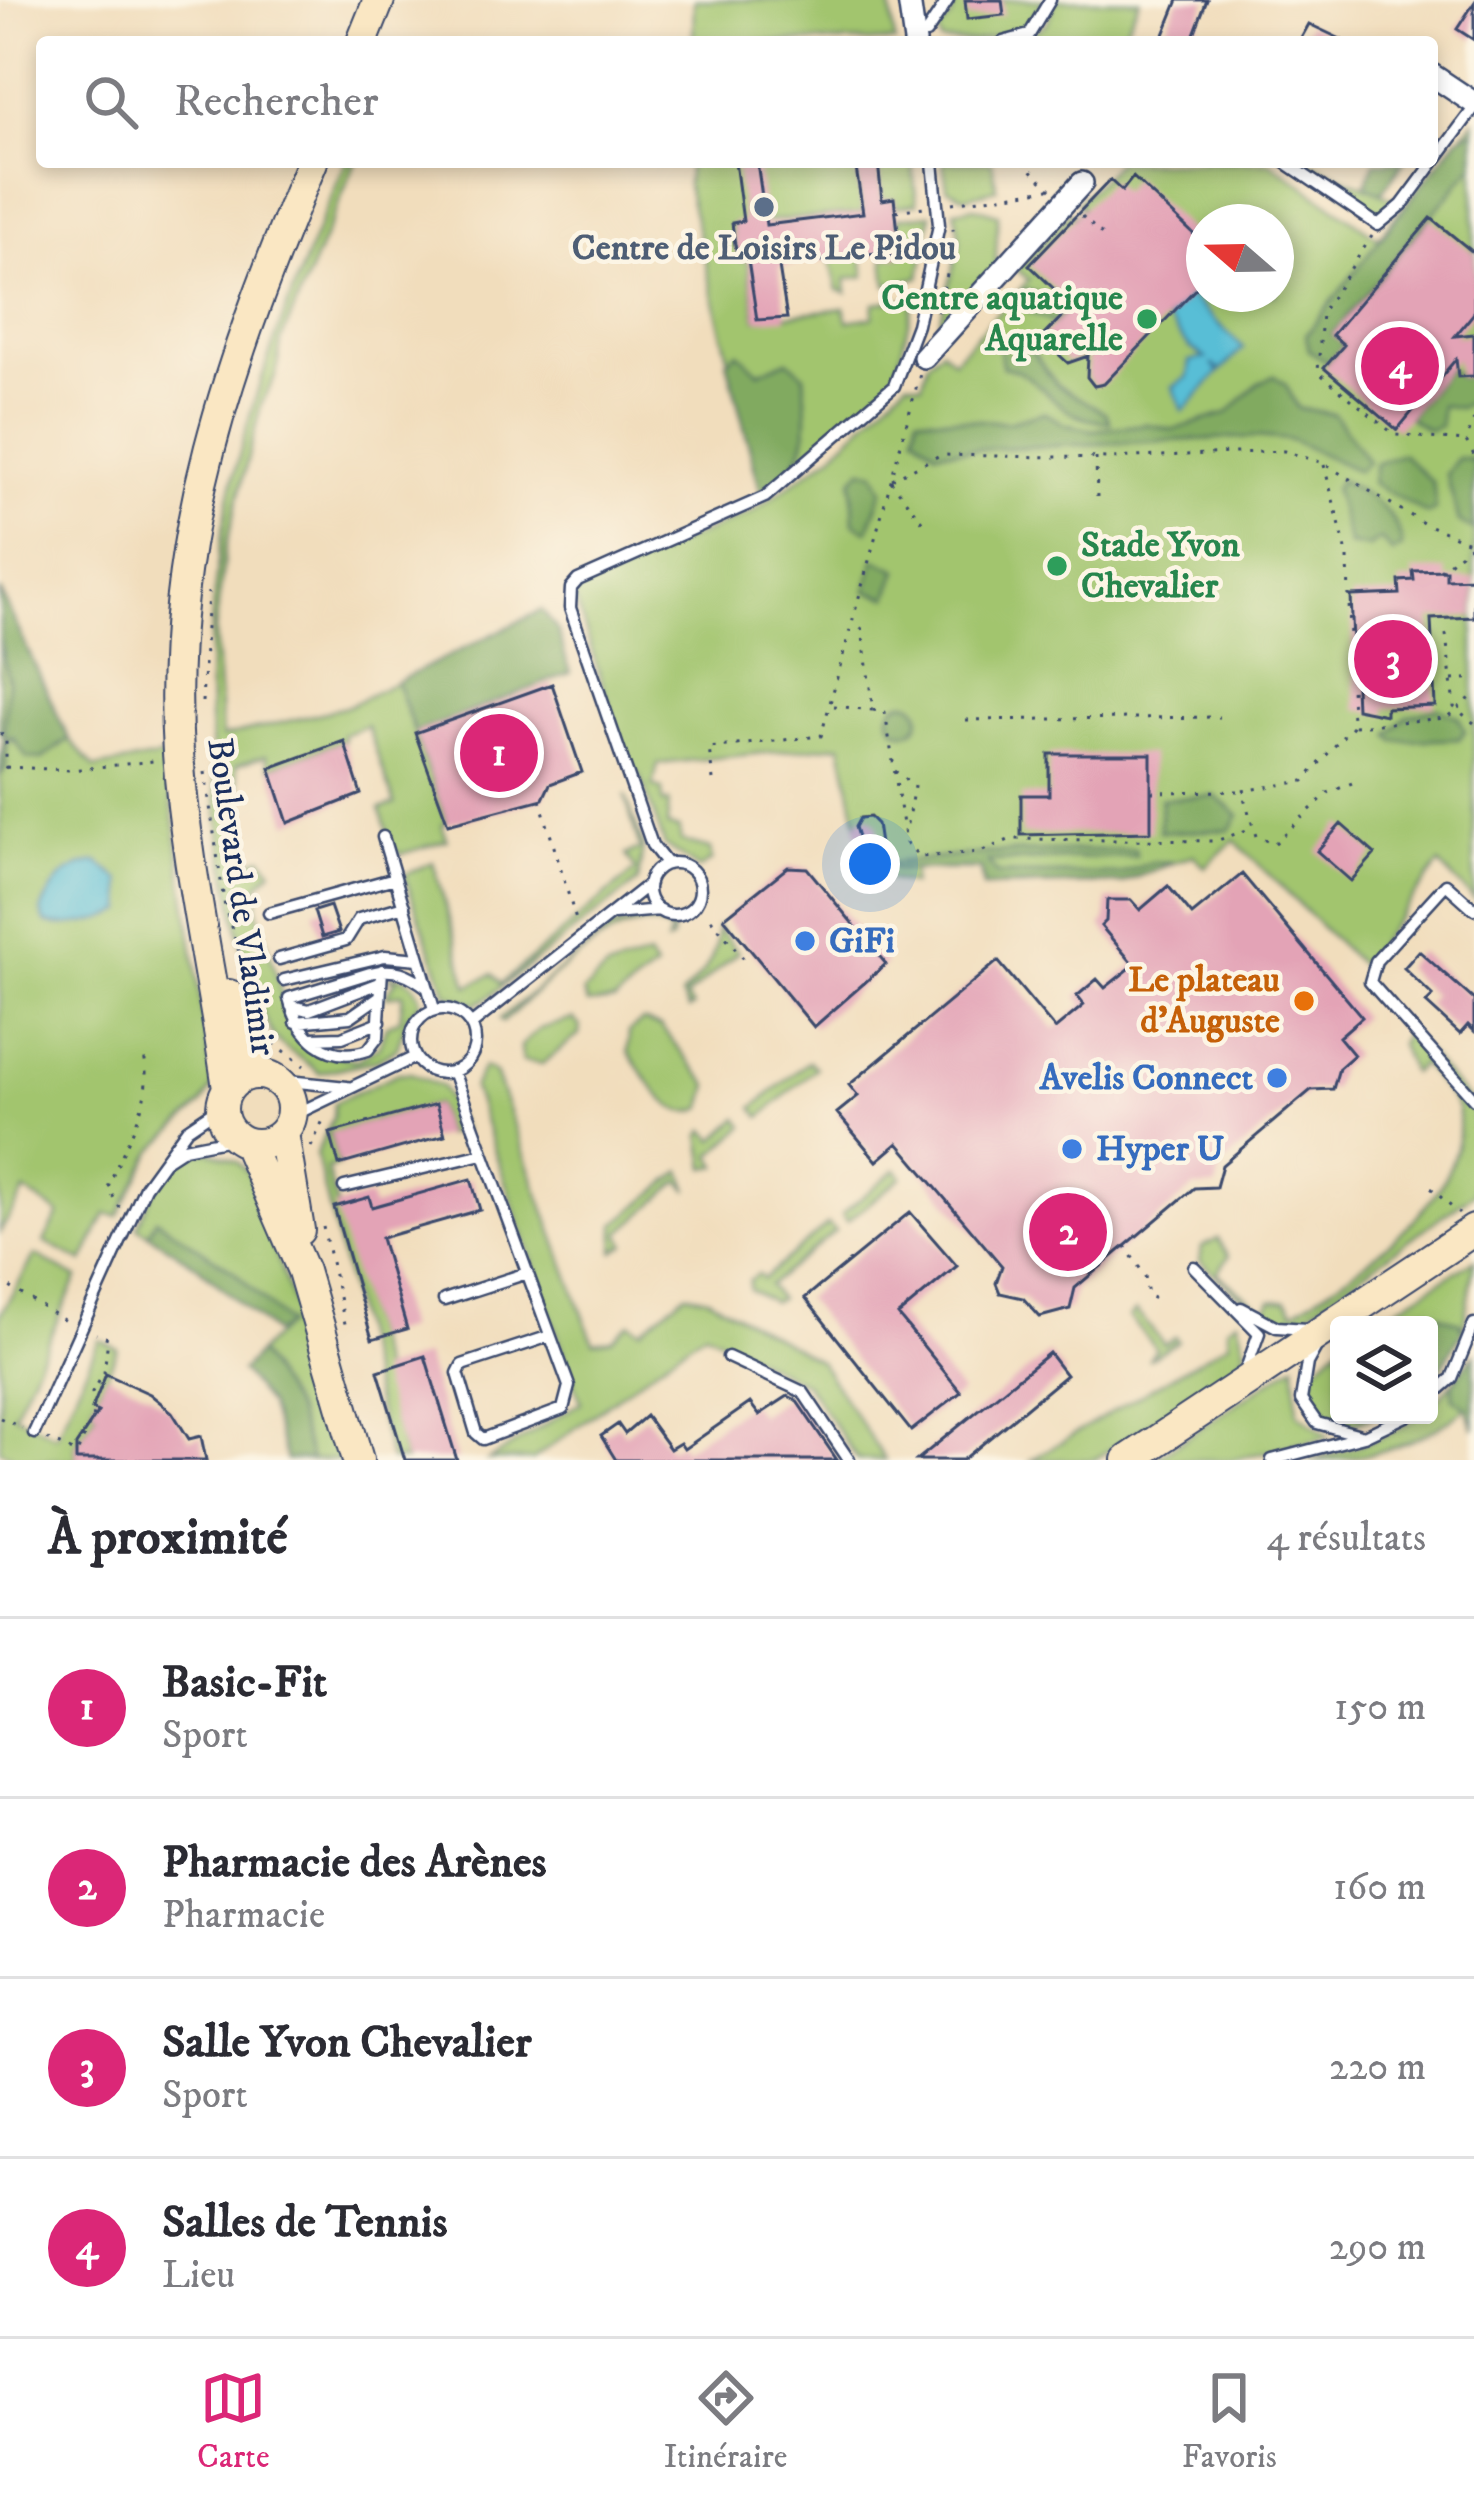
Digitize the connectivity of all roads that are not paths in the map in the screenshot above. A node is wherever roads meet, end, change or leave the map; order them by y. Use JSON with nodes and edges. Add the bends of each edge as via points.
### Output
{"nodes":[{"id":1,"x":379,"y":0,"type":"edge"},
{"id":2,"x":909,"y":0,"type":"edge"},
{"id":3,"x":948,"y":0,"type":"edge"},
{"id":4,"x":1050,"y":0,"type":"edge"},
{"id":5,"x":364,"y":36,"type":"edge"},
{"id":6,"x":920,"y":36,"type":"edge"},
{"id":7,"x":922,"y":36,"type":"edge"},
{"id":8,"x":1025,"y":36,"type":"edge"},
{"id":9,"x":1438,"y":79,"type":"edge"},
{"id":10,"x":1474,"y":105,"type":"edge"},
{"id":11,"x":1438,"y":155,"type":"edge"},
{"id":12,"x":309,"y":168,"type":"edge"},
{"id":13,"x":934,"y":168,"type":"edge"},
{"id":14,"x":1294,"y":168,"type":"edge"},
{"id":15,"x":1429,"y":168,"type":"edge"},
{"id":16,"x":1082,"y":183,"type":"dead end"},
{"id":17,"x":924,"y":357,"type":"dead end"},
{"id":18,"x":383,"y":837,"type":"dead end"},
{"id":19,"x":657,"y":873,"type":"junction"},
{"id":20,"x":395,"y":878,"type":"junction"},
{"id":21,"x":404,"y":906,"type":"junction"},
{"id":22,"x":659,"y":910,"type":"junction"},
{"id":23,"x":1474,"y":910,"type":"edge"},
{"id":24,"x":269,"y":913,"type":"dead end"},
{"id":25,"x":610,"y":915,"type":"junction"},
{"id":26,"x":206,"y":933,"type":"junction"},
{"id":27,"x":279,"y":959,"type":"dead end"},
{"id":28,"x":419,"y":959,"type":"junction"},
{"id":29,"x":284,"y":980,"type":"dead end"},
{"id":30,"x":381,"y":983,"type":"junction"},
{"id":31,"x":428,"y":988,"type":"junction"},
{"id":32,"x":434,"y":1009,"type":"junction"},
{"id":33,"x":296,"y":1022,"type":"junction"},
{"id":34,"x":380,"y":1022,"type":"junction"},
{"id":35,"x":472,"y":1024,"type":"junction"},
{"id":36,"x":308,"y":1038,"type":"junction"},
{"id":37,"x":415,"y":1057,"type":"junction"},
{"id":38,"x":453,"y":1071,"type":"junction"},
{"id":39,"x":269,"y":1077,"type":"junction"},
{"id":40,"x":347,"y":1088,"type":"junction"},
{"id":41,"x":225,"y":1097,"type":"junction"},
{"id":42,"x":1474,"y":1099,"type":"edge"},
{"id":43,"x":294,"y":1133,"type":"junction"},
{"id":44,"x":242,"y":1141,"type":"junction"},
{"id":45,"x":483,"y":1154,"type":"junction"},
{"id":46,"x":157,"y":1167,"type":"junction"},
{"id":47,"x":344,"y":1187,"type":"dead end"},
{"id":48,"x":1466,"y":1227,"type":"edge"},
{"id":49,"x":1194,"y":1267,"type":"dead end"},
{"id":50,"x":303,"y":1271,"type":"junction"},
{"id":51,"x":527,"y":1274,"type":"junction"},
{"id":52,"x":444,"y":1300,"type":"dead end"},
{"id":53,"x":1229,"y":1301,"type":"junction"},
{"id":54,"x":1474,"y":1324,"type":"edge"},
{"id":55,"x":1328,"y":1327,"type":"junction"},
{"id":56,"x":550,"y":1336,"type":"junction"},
{"id":57,"x":728,"y":1357,"type":"dead end"},
{"id":58,"x":1237,"y":1387,"type":"junction"},
{"id":59,"x":1438,"y":1390,"type":"edge"},
{"id":60,"x":1389,"y":1424,"type":"edge"},
{"id":61,"x":34,"y":1433,"type":"dead end"},
{"id":62,"x":1364,"y":1436,"type":"junction"},
{"id":63,"x":358,"y":1460,"type":"edge"},
{"id":64,"x":849,"y":1460,"type":"edge"},
{"id":65,"x":1128,"y":1460,"type":"edge"},
{"id":66,"x":1273,"y":1460,"type":"edge"}],
"edges":[{"from":1,"to":5,"type":"main road"},
{"from":2,"to":6,"type":"street"},
{"from":3,"to":7,"type":"lane"},
{"from":4,"to":8,"type":"lane"},
{"from":9,"to":10,"type":"street"},
{"from":10,"to":11,"type":"lane"},
{"from":12,"to":26,"type":"main road","name":"Boulevard de Vladimir","via":[[246,320],[208,439],[184,582]]},
{"from":13,"to":19,"type":"lane","via":[[939,205],[928,285],[894,386],[765,497],[571,588],[570,608]]},
{"from":14,"to":15,"type":"lane","via":[[1378,225]]},
{"from":16,"to":17,"type":"street"},
{"from":18,"to":20,"type":"lane"},
{"from":19,"to":22,"type":"lane"},
{"from":19,"to":22,"type":"lane","via":[[691,869],[700,891],[688,911]]},
{"from":19,"to":25,"type":"lane"},
{"from":20,"to":21,"type":"lane"},
{"from":20,"to":24,"type":"lane"},
{"from":21,"to":27,"type":"lane","via":[[359,919],[346,940]]},
{"from":21,"to":28,"type":"lane"},
{"from":22,"to":25,"type":"lane"},
{"from":23,"to":42,"type":"lane","via":[[1446,884],[1376,961],[1370,982]]},
{"from":25,"to":35,"type":"lane"},
{"from":26,"to":39,"type":"main road"},
{"from":26,"to":41,"type":"main road","name":"Boulevard de Vladimir"},
{"from":28,"to":29,"type":"lane","via":[[385,956]]},
{"from":28,"to":31,"type":"lane"},
{"from":30,"to":31,"type":"lane","via":[[404,971]]},
{"from":30,"to":33,"type":"lane","via":[[350,1017]]},
{"from":30,"to":33,"type":"lane","via":[[290,1002]]},
{"from":30,"to":34,"type":"lane"},
{"from":31,"to":32,"type":"lane"},
{"from":32,"to":35,"type":"lane","via":[[456,1010]]},
{"from":32,"to":37,"type":"lane","via":[[412,1031]]},
{"from":33,"to":36,"type":"lane"},
{"from":34,"to":36,"type":"lane","via":[[342,1037]]},
{"from":34,"to":36,"type":"lane","via":[[368,1050],[356,1054],[327,1051]]},
{"from":35,"to":38,"type":"lane","via":[[472,1056]]},
{"from":37,"to":38,"type":"lane","via":[[436,1072]]},
{"from":37,"to":40,"type":"lane"},
{"from":38,"to":45,"type":"lane"},
{"from":39,"to":40,"type":"lane"},
{"from":39,"to":41,"type":"main road"},
{"from":39,"to":43,"type":"main road","via":[[290,1096]]},
{"from":40,"to":43,"type":"lane","via":[[322,1101]]},
{"from":41,"to":44,"type":"main road"},
{"from":41,"to":46,"type":"lane"},
{"from":43,"to":44,"type":"main road"},
{"from":43,"to":50,"type":"main road"},
{"from":44,"to":46,"type":"lane","via":[[184,1148]]},
{"from":44,"to":50,"type":"main road"},
{"from":45,"to":47,"type":"lane"},
{"from":45,"to":51,"type":"lane"},
{"from":46,"to":61,"type":"lane"},
{"from":48,"to":55,"type":"main road"},
{"from":49,"to":53,"type":"lane"},
{"from":50,"to":63,"type":"main road"},
{"from":51,"to":52,"type":"lane"},
{"from":51,"to":56,"type":"lane"},
{"from":53,"to":55,"type":"lane","via":[[1276,1327]]},
{"from":53,"to":58,"type":"lane","via":[[1259,1333]]},
{"from":54,"to":59,"type":"lane","via":[[1452,1378]]},
{"from":55,"to":58,"type":"main road"},
{"from":55,"to":62,"type":"lane","via":[[1307,1363],[1301,1400],[1317,1423]]},
{"from":56,"to":56,"type":"lane","via":[[569,1386],[563,1408],[483,1439],[462,1365]]},
{"from":57,"to":64,"type":"lane","via":[[803,1393]]},
{"from":58,"to":65,"type":"main road"},
{"from":60,"to":62,"type":"lane"},
{"from":62,"to":66,"type":"lane"}]}
